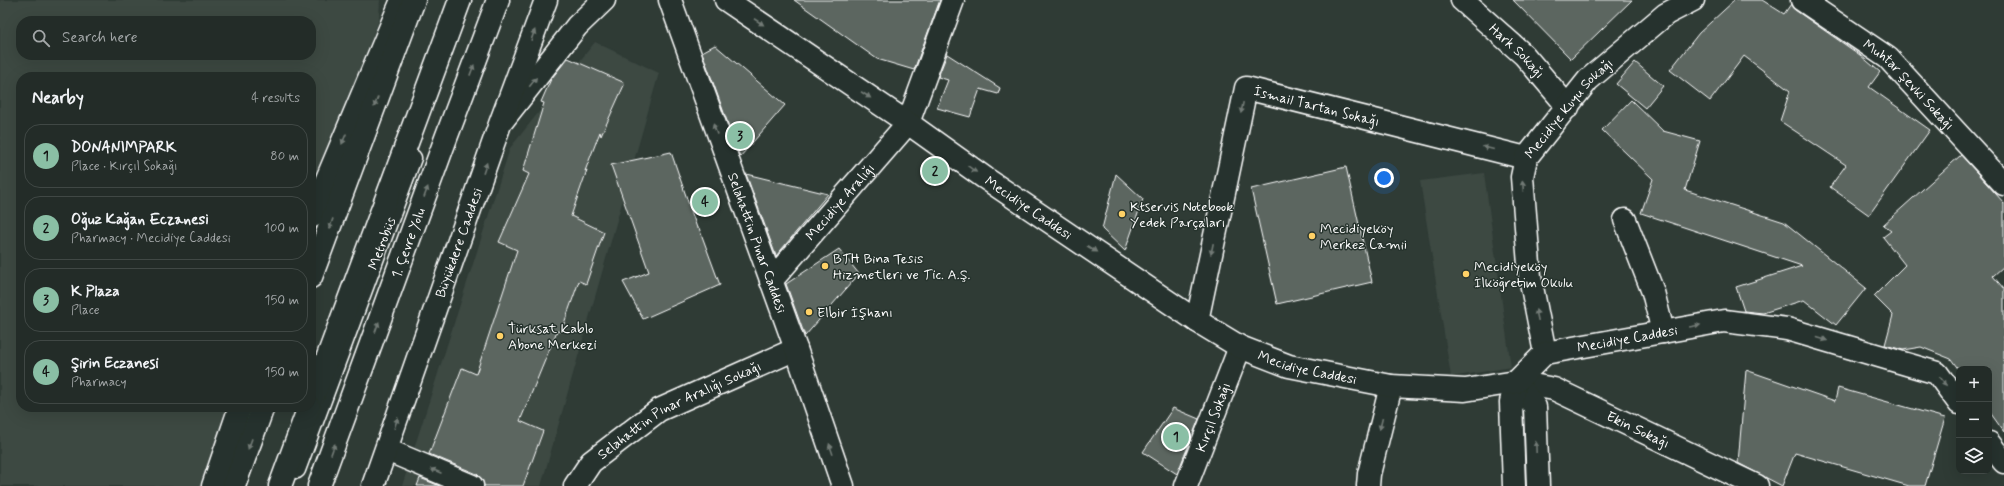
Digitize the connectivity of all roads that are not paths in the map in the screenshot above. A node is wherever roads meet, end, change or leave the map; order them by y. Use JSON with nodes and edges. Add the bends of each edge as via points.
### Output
{"nodes":[{"id":1,"x":460,"y":0,"type":"edge"},
{"id":2,"x":468,"y":0,"type":"edge"},
{"id":3,"x":498,"y":0,"type":"edge"},
{"id":4,"x":546,"y":0,"type":"edge"},
{"id":5,"x":604,"y":0,"type":"edge"},
{"id":6,"x":670,"y":0,"type":"edge"},
{"id":7,"x":726,"y":0,"type":"edge"},
{"id":8,"x":953,"y":0,"type":"edge"},
{"id":9,"x":1462,"y":0,"type":"edge"},
{"id":10,"x":1693,"y":0,"type":"edge"},
{"id":11,"x":1802,"y":0,"type":"edge"},
{"id":12,"x":404,"y":2,"type":"edge"},
{"id":13,"x":1568,"y":107,"type":"junction"},
{"id":14,"x":908,"y":123,"type":"junction"},
{"id":15,"x":500,"y":124,"type":"junction"},
{"id":16,"x":1526,"y":158,"type":"junction"},
{"id":17,"x":2004,"y":184,"type":"edge"},
{"id":18,"x":316,"y":205,"type":"edge"},
{"id":19,"x":1625,"y":220,"type":"dead end"},
{"id":20,"x":316,"y":262,"type":"edge"},
{"id":21,"x":771,"y":281,"type":"junction"},
{"id":22,"x":1197,"y":320,"type":"junction"},
{"id":23,"x":1663,"y":332,"type":"junction"},
{"id":24,"x":1240,"y":347,"type":"junction"},
{"id":25,"x":796,"y":349,"type":"junction"},
{"id":26,"x":1545,"y":353,"type":"junction"},
{"id":27,"x":1516,"y":382,"type":"junction"},
{"id":28,"x":1390,"y":386,"type":"junction"},
{"id":29,"x":316,"y":389,"type":"edge"},
{"id":30,"x":1958,"y":402,"type":"edge"},
{"id":31,"x":238,"y":412,"type":"edge"},
{"id":32,"x":261,"y":412,"type":"edge"},
{"id":33,"x":307,"y":412,"type":"edge"},
{"id":34,"x":1992,"y":446,"type":"edge"},
{"id":35,"x":387,"y":450,"type":"junction"},
{"id":36,"x":2004,"y":462,"type":"edge"},
{"id":37,"x":212,"y":486,"type":"edge"},
{"id":38,"x":234,"y":486,"type":"edge"},
{"id":39,"x":280,"y":486,"type":"edge"},
{"id":40,"x":291,"y":486,"type":"edge"},
{"id":41,"x":319,"y":486,"type":"edge"},
{"id":42,"x":373,"y":486,"type":"edge"},
{"id":43,"x":472,"y":486,"type":"edge"},
{"id":44,"x":575,"y":486,"type":"edge"},
{"id":45,"x":843,"y":486,"type":"edge"},
{"id":46,"x":1186,"y":486,"type":"edge"},
{"id":47,"x":1368,"y":486,"type":"edge"},
{"id":48,"x":1514,"y":486,"type":"edge"},
{"id":49,"x":1538,"y":486,"type":"edge"},
{"id":50,"x":1757,"y":486,"type":"edge"}],
"edges":[{"from":1,"to":29,"type":"main road"},
{"from":2,"to":40,"type":"lane","name":"Metrobüs","via":[[389,226]]},
{"from":41,"to":3,"type":"main road","name":"1. Çevre Yolu","one_way":true},
{"from":15,"to":4,"type":"main road","name":"Büyükdere Caddesi","one_way":true},
{"from":15,"to":5,"type":"main road","one_way":true,"via":[[577,26]]},
{"from":21,"to":6,"type":"main road","name":"Selahattin Pınar Caddesi","one_way":true},
{"from":7,"to":14,"type":"main road","name":"Mecidiye Caddesi","one_way":true},
{"from":8,"to":14,"type":"main road"},
{"from":9,"to":13,"type":"main road","name":"Hark Sokağı","via":[[1524,55]]},
{"from":10,"to":13,"type":"main road","name":"Mecidiye Kuyu Sokağı","via":[[1666,14],[1588,80]]},
{"from":11,"to":17,"type":"main road","name":"Muhtar Şevki Sokağı","via":[[1888,58]]},
{"from":12,"to":18,"type":"main road","one_way":true},
{"from":12,"to":20,"type":"main road","one_way":true},
{"from":13,"to":16,"type":"main road","name":"Mecidiye Kuyu Sokağı"},
{"from":14,"to":21,"type":"main road","name":"Mecidiye Aralığı"},
{"from":14,"to":22,"type":"main road","name":"Mecidiye Caddesi","one_way":true,"via":[[985,178]]},
{"from":35,"to":15,"type":"main road","name":"Büyükdere Caddesi","one_way":true},
{"from":16,"to":22,"type":"main road","name":"İsmail Tartan Sokağı","one_way":true,"via":[[1246,88]]},
{"from":26,"to":16,"type":"main road","name":"Mecidiye Kuyu Sokağı","one_way":true,"via":[[1530,277],[1522,178]]},
{"from":19,"to":23,"type":"main road","via":[[1653,292]]},
{"from":21,"to":25,"type":"main road","name":"Selahattin Pınar Caddesi"},
{"from":22,"to":24,"type":"main road","name":"Mecidiye Caddesi"},
{"from":23,"to":26,"type":"main road","name":"Mecidiye Caddesi"},
{"from":23,"to":30,"type":"main road","name":"Mecidiye Caddesi","one_way":true,"via":[[1724,321],[1787,329],[1937,373]]},
{"from":24,"to":28,"type":"main road","name":"Mecidiye Caddesi","via":[[1289,366]]},
{"from":24,"to":46,"type":"main road","name":"Kırçıl Sokağı"},
{"from":25,"to":44,"type":"main road","name":"Selahattin Pınar Aralığı Sokağı","via":[[659,410],[591,462]]},
{"from":45,"to":25,"type":"main road","name":"Selahattin Pınar Caddesi","one_way":true},
{"from":26,"to":27,"type":"main road"},
{"from":27,"to":28,"type":"main road","name":"Mecidiye Caddesi","via":[[1465,390]]},
{"from":27,"to":48,"type":"main road","via":[[1511,402]]},
{"from":49,"to":27,"type":"main road","one_way":true,"via":[[1535,407]]},
{"from":27,"to":50,"type":"main road","name":"Ekin Sokağı","via":[[1554,389]]},
{"from":28,"to":47,"type":"main road","one_way":true},
{"from":31,"to":37,"type":"main road"},
{"from":32,"to":38,"type":"main road","one_way":true},
{"from":33,"to":39,"type":"main road"},
{"from":34,"to":36,"type":"main road"},
{"from":35,"to":42,"type":"main road","name":"Büyükdere Caddesi"},
{"from":43,"to":35,"type":"main road","one_way":true}]}
